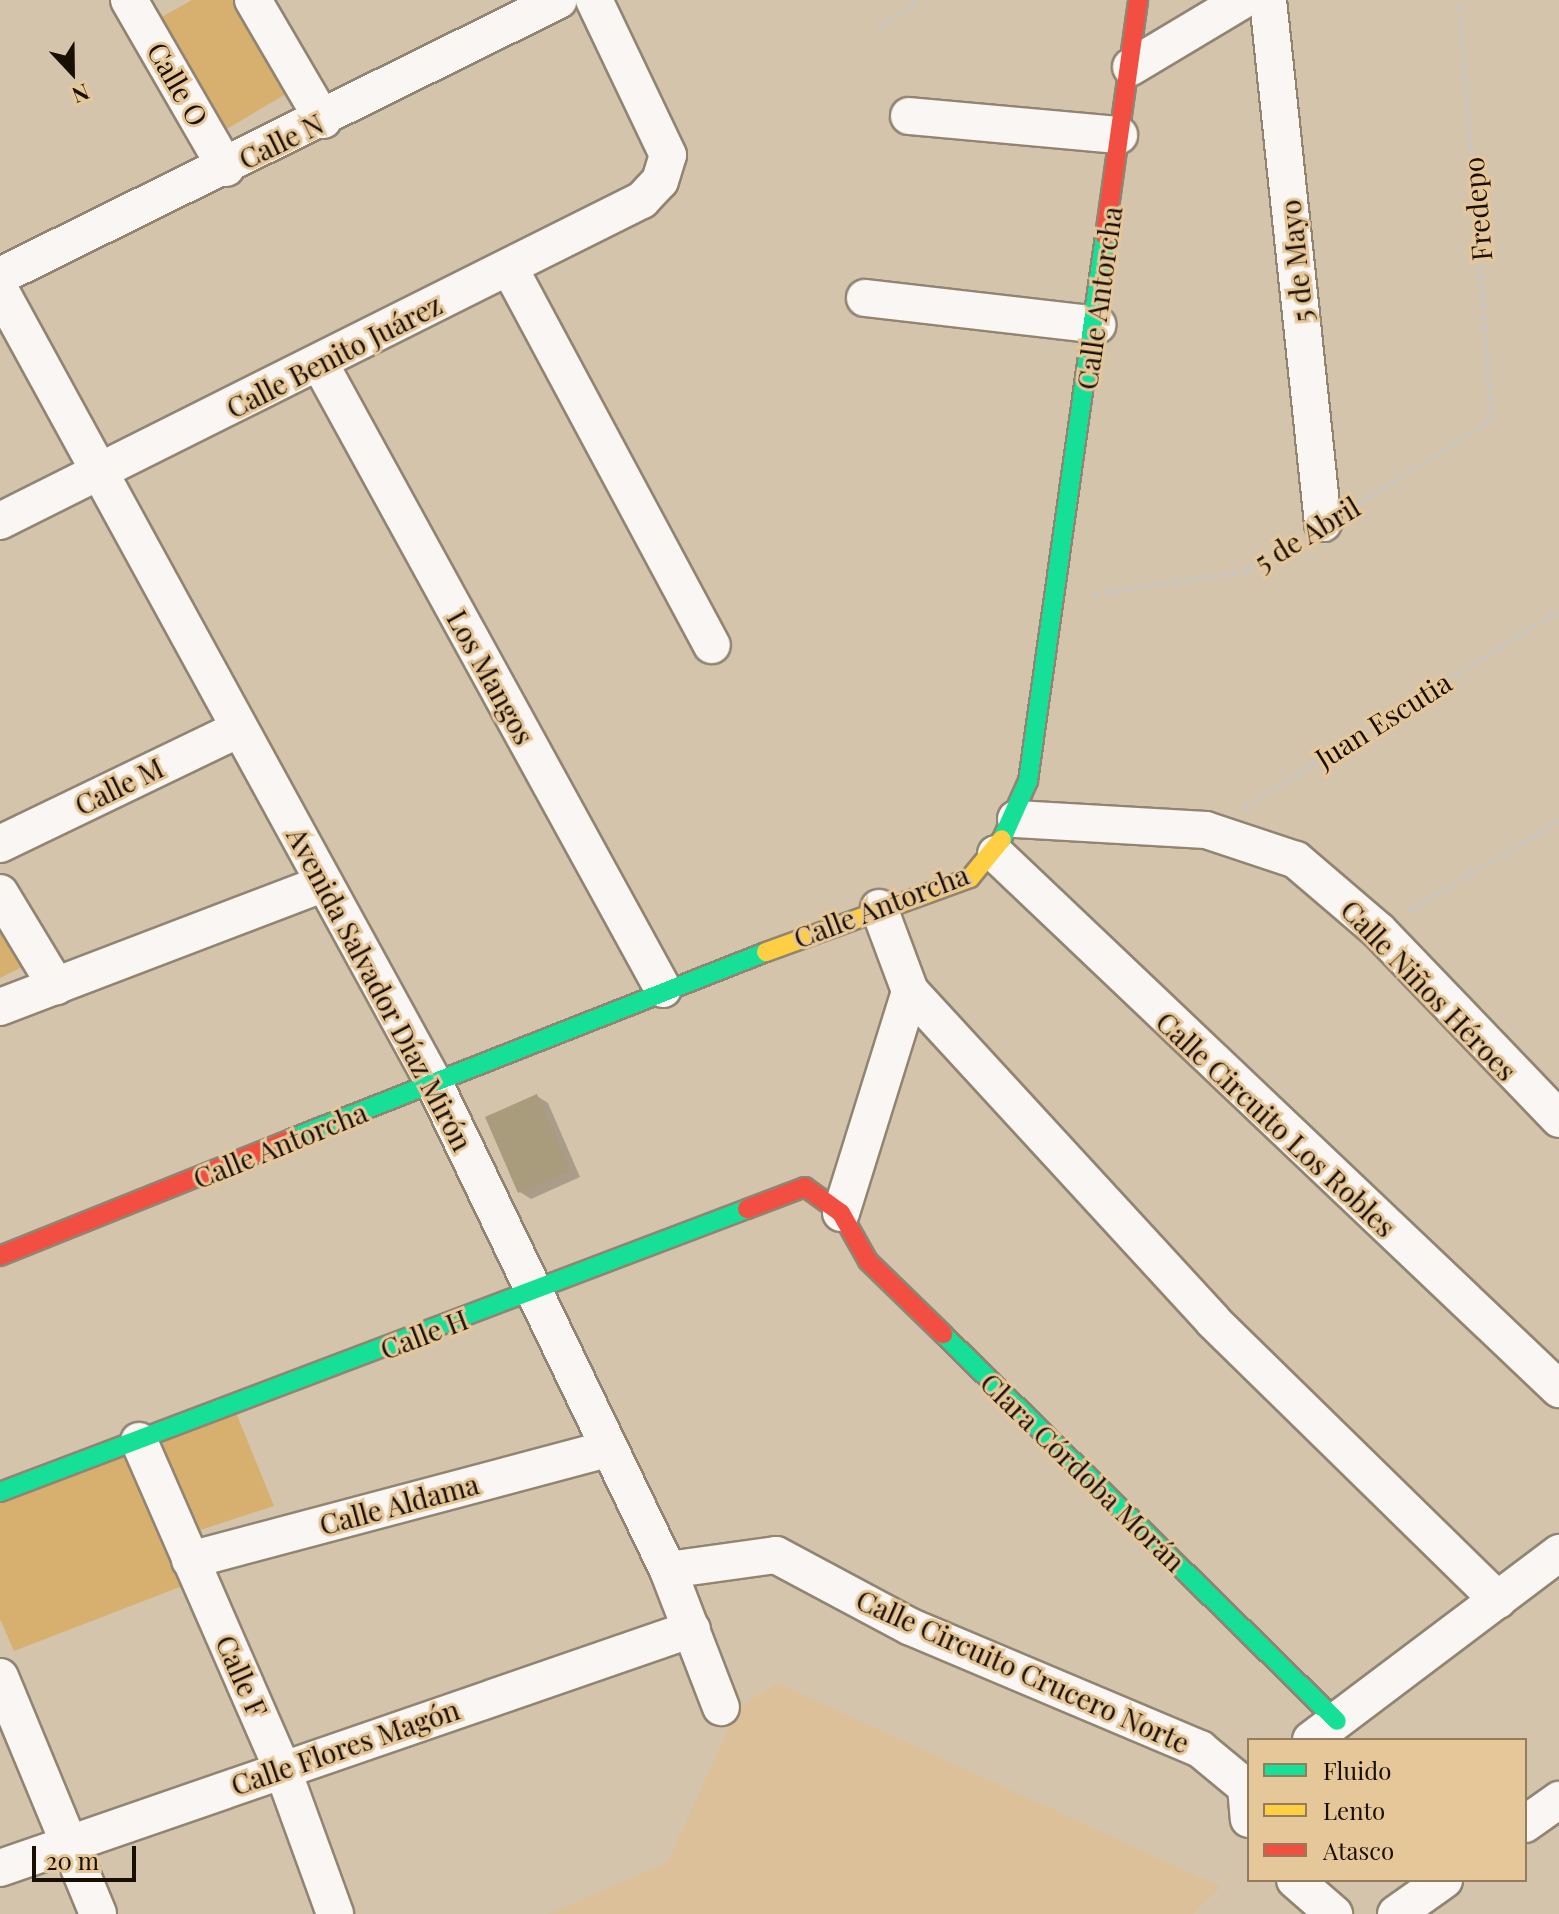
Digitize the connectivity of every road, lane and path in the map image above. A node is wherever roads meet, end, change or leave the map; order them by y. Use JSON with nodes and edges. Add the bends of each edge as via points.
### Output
{"nodes":[{"id":1,"x":253,"y":0,"type":"edge"},
{"id":2,"x":559,"y":0,"type":"edge"},
{"id":3,"x":594,"y":0,"type":"edge"},
{"id":4,"x":918,"y":0,"type":"edge"},
{"id":5,"x":1138,"y":0,"type":"edge"},
{"id":6,"x":1243,"y":0,"type":"edge"},
{"id":7,"x":1268,"y":0,"type":"edge"},
{"id":8,"x":1459,"y":0,"type":"edge"},
{"id":9,"x":135,"y":2,"type":"edge"},
{"id":10,"x":878,"y":28,"type":"dead end"},
{"id":11,"x":1131,"y":67,"type":"junction"},
{"id":12,"x":909,"y":116,"type":"dead end"},
{"id":13,"x":323,"y":120,"type":"junction"},
{"id":14,"x":1119,"y":135,"type":"junction"},
{"id":15,"x":226,"y":168,"type":"junction"},
{"id":16,"x":509,"y":267,"type":"junction"},
{"id":17,"x":0,"y":276,"type":"edge"},
{"id":18,"x":0,"y":290,"type":"edge"},
{"id":19,"x":865,"y":298,"type":"dead end"},
{"id":20,"x":1097,"y":325,"type":"junction"},
{"id":21,"x":320,"y":364,"type":"junction"},
{"id":22,"x":1492,"y":419,"type":"joint"},
{"id":23,"x":100,"y":472,"type":"junction"},
{"id":24,"x":0,"y":521,"type":"edge"},
{"id":25,"x":1323,"y":523,"type":"junction"},
{"id":26,"x":1053,"y":600,"type":"junction"},
{"id":27,"x":1559,"y":610,"type":"edge"},
{"id":28,"x":712,"y":645,"type":"dead end"},
{"id":29,"x":239,"y":729,"type":"junction"},
{"id":30,"x":1016,"y":819,"type":"junction"},
{"id":31,"x":1559,"y":820,"type":"edge"},
{"id":32,"x":1206,"y":830,"type":"junction"},
{"id":33,"x":0,"y":844,"type":"edge"},
{"id":34,"x":996,"y":854,"type":"junction"},
{"id":35,"x":324,"y":883,"type":"junction"},
{"id":36,"x":0,"y":893,"type":"edge"},
{"id":37,"x":879,"y":908,"type":"junction"},
{"id":38,"x":1378,"y":930,"type":"junction"},
{"id":39,"x":56,"y":986,"type":"junction"},
{"id":40,"x":663,"y":989,"type":"junction"},
{"id":41,"x":910,"y":991,"type":"junction"},
{"id":42,"x":0,"y":1007,"type":"edge"},
{"id":43,"x":434,"y":1083,"type":"junction"},
{"id":44,"x":1559,"y":1119,"type":"edge"},
{"id":45,"x":841,"y":1213,"type":"junction"},
{"id":46,"x":0,"y":1256,"type":"edge"},
{"id":47,"x":533,"y":1293,"type":"junction"},
{"id":48,"x":1559,"y":1389,"type":"edge"},
{"id":49,"x":139,"y":1441,"type":"junction"},
{"id":50,"x":607,"y":1449,"type":"junction"},
{"id":51,"x":0,"y":1492,"type":"edge"},
{"id":52,"x":1559,"y":1553,"type":"edge"},
{"id":53,"x":190,"y":1560,"type":"junction"},
{"id":54,"x":668,"y":1570,"type":"junction"},
{"id":55,"x":1498,"y":1600,"type":"junction"},
{"id":56,"x":692,"y":1629,"type":"junction"},
{"id":57,"x":0,"y":1677,"type":"edge"},
{"id":58,"x":721,"y":1707,"type":"dead end"},
{"id":59,"x":1324,"y":1731,"type":"edge"},
{"id":60,"x":282,"y":1768,"type":"junction"},
{"id":61,"x":1247,"y":1796,"type":"edge"},
{"id":62,"x":1559,"y":1800,"type":"edge"},
{"id":63,"x":1527,"y":1823,"type":"edge"},
{"id":64,"x":73,"y":1840,"type":"junction"},
{"id":65,"x":0,"y":1868,"type":"edge"},
{"id":66,"x":1297,"y":1882,"type":"edge"},
{"id":67,"x":1441,"y":1882,"type":"edge"},
{"id":68,"x":98,"y":1914,"type":"edge"},
{"id":69,"x":335,"y":1914,"type":"edge"},
{"id":70,"x":1334,"y":1914,"type":"edge"},
{"id":71,"x":1396,"y":1914,"type":"edge"}],
"edges":[{"from":1,"to":13,"type":"street"},
{"from":2,"to":13,"type":"street","name":"Calle N"},
{"from":3,"to":16,"type":"street","name":"Calle Benito Juárez","via":[[668,155],[660,181],[642,200]]},
{"from":4,"to":10,"type":"path"},
{"from":5,"to":11,"type":"street","name":"Calle Antorcha"},
{"from":6,"to":11,"type":"street"},
{"from":7,"to":25,"type":"street","name":"5 de Mayo"},
{"from":8,"to":22,"type":"path","name":"Fredepo"},
{"from":9,"to":15,"type":"street","name":"Calle O"},
{"from":11,"to":14,"type":"street","name":"Calle Antorcha"},
{"from":12,"to":14,"type":"street"},
{"from":13,"to":15,"type":"street","name":"Calle N"},
{"from":14,"to":20,"type":"street","name":"Calle Antorcha"},
{"from":15,"to":17,"type":"street","name":"Calle N"},
{"from":16,"to":21,"type":"street","name":"Calle Benito Juárez"},
{"from":16,"to":28,"type":"street"},
{"from":18,"to":23,"type":"street","name":"Avenida Salvador Díaz Mirón"},
{"from":19,"to":20,"type":"street"},
{"from":20,"to":26,"type":"street","name":"Calle Antorcha"},
{"from":21,"to":23,"type":"street","name":"Calle Benito Juárez"},
{"from":21,"to":40,"type":"street","name":"Los Mangos"},
{"from":22,"to":25,"type":"path","name":"5 de Abril"},
{"from":23,"to":24,"type":"street","name":"Calle Benito Juárez"},
{"from":23,"to":29,"type":"street","name":"Avenida Salvador Díaz Mirón"},
{"from":25,"to":26,"type":"path","name":"5 de Abril","via":[[1246,571]]},
{"from":26,"to":30,"type":"street","name":"Calle Antorcha","via":[[1028,781]]},
{"from":27,"to":32,"type":"path","name":"Juan Escutia"},
{"from":29,"to":33,"type":"street","name":"Calle M"},
{"from":29,"to":35,"type":"street","name":"Avenida Salvador Díaz Mirón"},
{"from":30,"to":32,"type":"street","name":"Calle Niños Héroes"},
{"from":30,"to":34,"type":"street","name":"Calle Antorcha"},
{"from":31,"to":38,"type":"path"},
{"from":32,"to":38,"type":"street","name":"Calle Niños Héroes","via":[[1296,860]]},
{"from":34,"to":37,"type":"street","name":"Calle Antorcha","via":[[970,878]]},
{"from":34,"to":48,"type":"street","name":"Calle Circuito Los Robles"},
{"from":35,"to":39,"type":"street"},
{"from":35,"to":43,"type":"street","name":"Avenida Salvador Díaz Mirón"},
{"from":36,"to":39,"type":"street"},
{"from":37,"to":40,"type":"street","name":"Calle Antorcha"},
{"from":37,"to":41,"type":"street"},
{"from":38,"to":44,"type":"street","name":"Calle Niños Héroes"},
{"from":39,"to":42,"type":"street"},
{"from":40,"to":43,"type":"street","name":"Calle Antorcha"},
{"from":41,"to":45,"type":"street"},
{"from":41,"to":55,"type":"street","via":[[1213,1321]]},
{"from":43,"to":46,"type":"street","name":"Calle Antorcha"},
{"from":43,"to":47,"type":"street","name":"Avenida Salvador Díaz Mirón"},
{"from":45,"to":47,"type":"street","name":"Calle H","via":[[805,1187]]},
{"from":45,"to":59,"type":"street","name":"Clara Córdoba Morán","via":[[868,1261]]},
{"from":47,"to":49,"type":"street","name":"Calle H"},
{"from":47,"to":50,"type":"street","name":"Avenida Salvador Díaz Mirón"},
{"from":49,"to":51,"type":"street","name":"Calle H"},
{"from":49,"to":53,"type":"street","name":"Calle F"},
{"from":50,"to":53,"type":"street","name":"Calle Aldama"},
{"from":50,"to":54,"type":"street","name":"Avenida Salvador Díaz Mirón"},
{"from":52,"to":55,"type":"street"},
{"from":53,"to":60,"type":"street","name":"Calle F"},
{"from":54,"to":56,"type":"street","name":"Avenida Salvador Díaz Mirón"},
{"from":54,"to":61,"type":"street","name":"Calle Circuito Crucero Norte","via":[[776,1555],[911,1627],[1200,1749]]},
{"from":55,"to":59,"type":"street"},
{"from":56,"to":58,"type":"street","name":"Avenida Salvador Díaz Mirón"},
{"from":56,"to":60,"type":"street","name":"Calle Flores Magón"},
{"from":57,"to":64,"type":"street"},
{"from":60,"to":64,"type":"street","name":"Calle Flores Magón"},
{"from":60,"to":69,"type":"street","name":"Calle F"},
{"from":62,"to":63,"type":"street"},
{"from":64,"to":65,"type":"street","name":"Calle Flores Magón"},
{"from":64,"to":68,"type":"street"},
{"from":66,"to":70,"type":"street"},
{"from":67,"to":71,"type":"street"}]}
